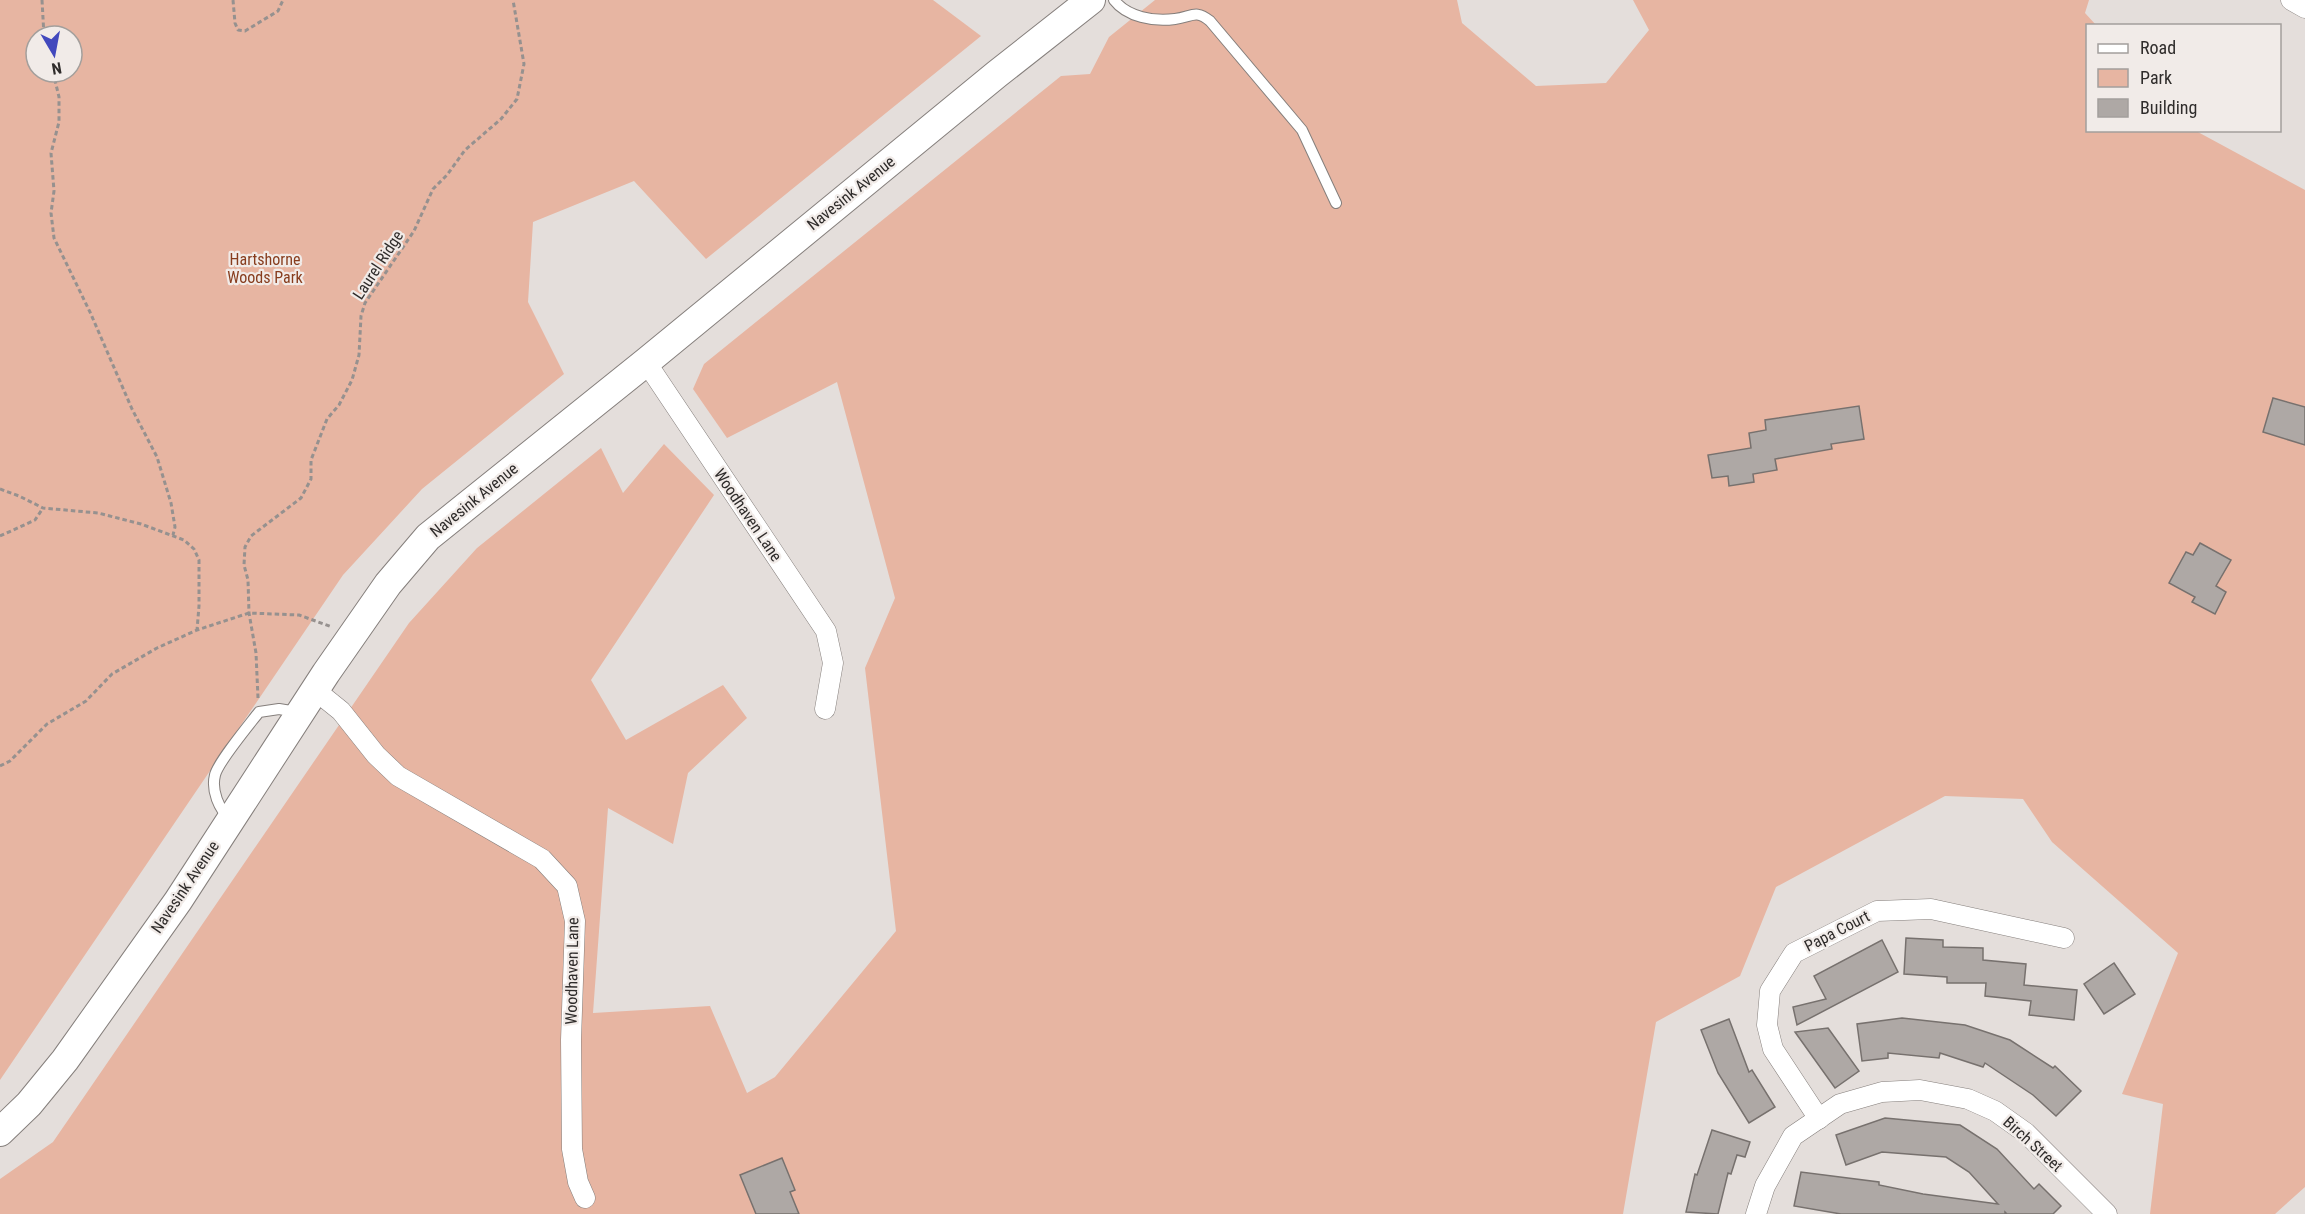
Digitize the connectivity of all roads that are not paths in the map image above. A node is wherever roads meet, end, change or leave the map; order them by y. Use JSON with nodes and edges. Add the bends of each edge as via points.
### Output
{"nodes":[{"id":1,"x":1091,"y":0,"type":"edge"},
{"id":2,"x":1114,"y":0,"type":"edge"},
{"id":3,"x":2291,"y":0,"type":"edge"},
{"id":4,"x":2305,"y":8,"type":"edge"},
{"id":5,"x":1336,"y":203,"type":"dead end"},
{"id":6,"x":646,"y":362,"type":"junction"},
{"id":7,"x":308,"y":701,"type":"junction"},
{"id":8,"x":825,"y":709,"type":"dead end"},
{"id":9,"x":230,"y":820,"type":"junction"},
{"id":10,"x":2064,"y":938,"type":"dead end"},
{"id":11,"x":1819,"y":1119,"type":"junction"},
{"id":12,"x":0,"y":1132,"type":"edge"},
{"id":13,"x":585,"y":1198,"type":"dead end"},
{"id":14,"x":2103,"y":1213,"type":"edge"},
{"id":15,"x":1756,"y":1214,"type":"edge"}],
"edges":[{"from":1,"to":6,"type":"main road","name":"Navesink Avenue"},
{"from":2,"to":5,"type":"lane","via":[[1125,12],[1143,17],[1176,19],[1201,14],[1210,21],[1302,130]]},
{"from":3,"to":4,"type":"street"},
{"from":6,"to":7,"type":"main road","name":"Navesink Avenue","via":[[428,537],[388,584]]},
{"from":6,"to":8,"type":"street","name":"Woodhaven Lane","via":[[826,632],[833,663]]},
{"from":7,"to":9,"type":"main road","name":"Navesink Avenue"},
{"from":7,"to":9,"type":"lane","via":[[259,712],[215,775],[220,811]]},
{"from":7,"to":13,"type":"street","name":"Woodhaven Lane","via":[[341,711],[398,776],[542,859],[567,886],[574,921],[572,1139],[578,1182]]},
{"from":9,"to":12,"type":"main road","name":"Navesink Avenue","via":[[178,901],[65,1060]]},
{"from":10,"to":11,"type":"street","name":"Papa Court","via":[[1931,909],[1877,911],[1794,953],[1770,991],[1767,1025],[1773,1049]]},
{"from":11,"to":14,"type":"street","name":"Birch Street","via":[[1840,1104],[1882,1092],[1920,1090],[1968,1099],[1995,1111],[2026,1133]]},
{"from":11,"to":15,"type":"street","name":"Birch Street","via":[[1793,1136],[1765,1186]]}]}
